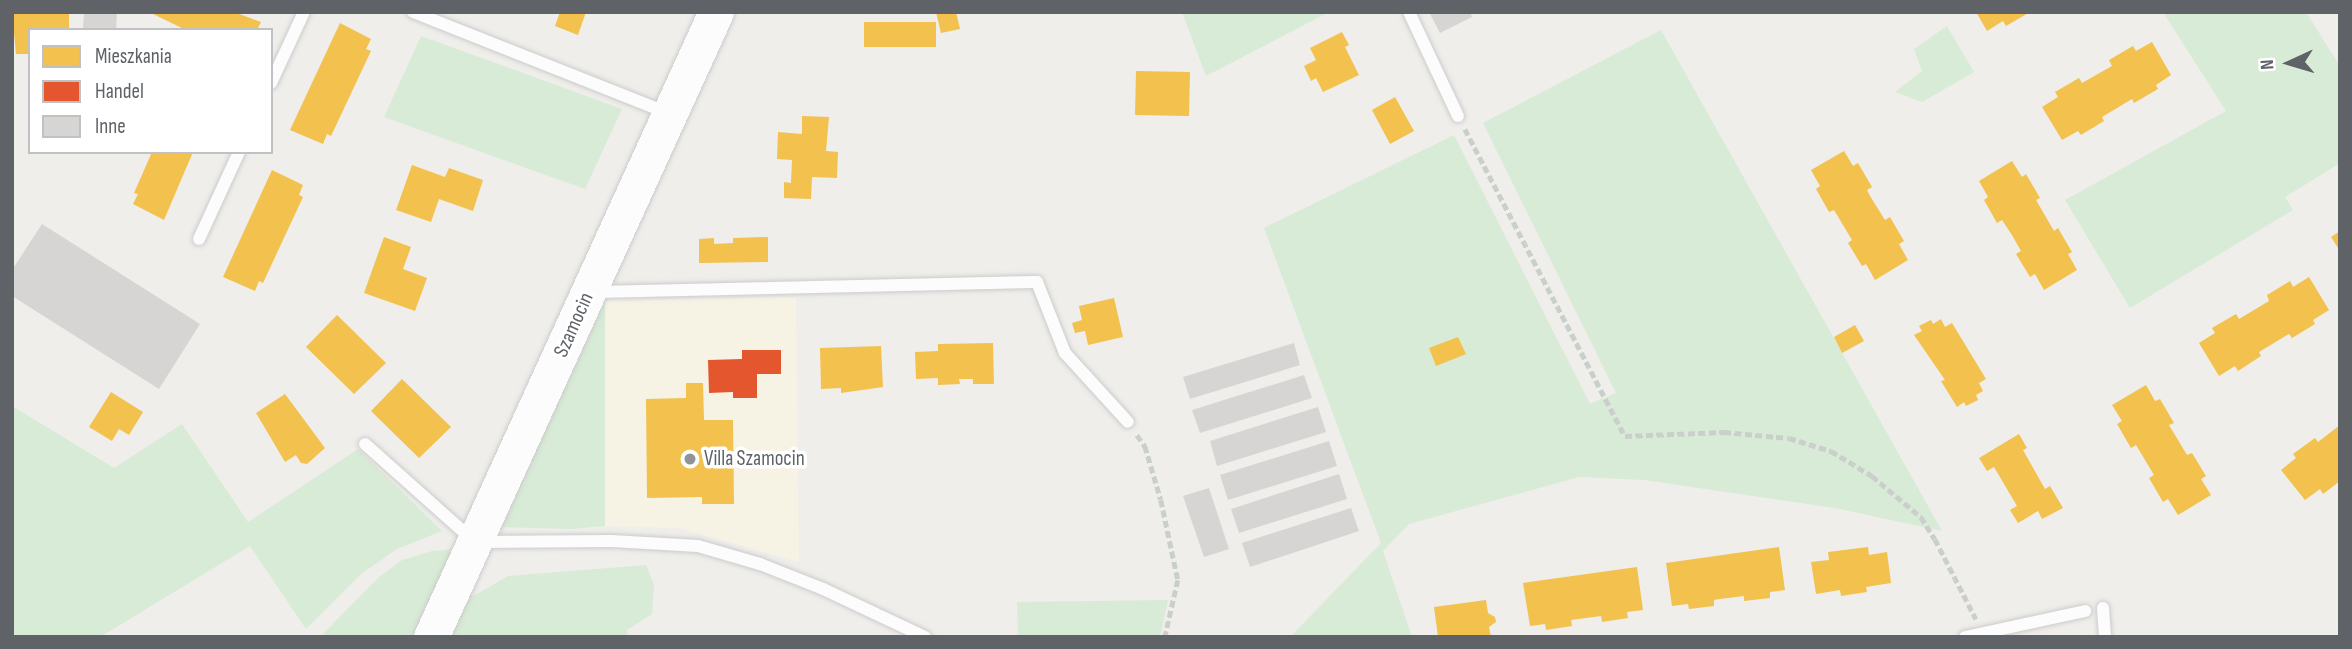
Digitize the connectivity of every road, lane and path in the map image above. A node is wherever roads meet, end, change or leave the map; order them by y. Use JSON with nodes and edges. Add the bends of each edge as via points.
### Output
{"nodes":[{"id":1,"x":304,"y":12,"type":"edge"},
{"id":2,"x":413,"y":12,"type":"edge"},
{"id":3,"x":716,"y":12,"type":"edge"},
{"id":4,"x":1409,"y":12,"type":"edge"},
{"id":5,"x":273,"y":79,"type":"edge"},
{"id":6,"x":668,"y":113,"type":"junction"},
{"id":7,"x":1458,"y":116,"type":"joint"},
{"id":8,"x":238,"y":154,"type":"edge"},
{"id":9,"x":199,"y":239,"type":"dead end"},
{"id":10,"x":588,"y":292,"type":"junction"},
{"id":11,"x":1128,"y":422,"type":"joint"},
{"id":12,"x":365,"y":444,"type":"dead end"},
{"id":13,"x":475,"y":542,"type":"junction"},
{"id":14,"x":2103,"y":608,"type":"dead end"},
{"id":15,"x":2085,"y":611,"type":"dead end"},
{"id":16,"x":1984,"y":634,"type":"junction"},
{"id":17,"x":430,"y":637,"type":"edge"},
{"id":18,"x":925,"y":637,"type":"edge"},
{"id":19,"x":1165,"y":637,"type":"edge"},
{"id":20,"x":1965,"y":637,"type":"edge"},
{"id":21,"x":2105,"y":637,"type":"edge"}],
"edges":[{"from":1,"to":5,"type":"lane"},
{"from":2,"to":6,"type":"lane"},
{"from":3,"to":6,"type":"street","name":"Szamocin"},
{"from":4,"to":7,"type":"lane"},
{"from":6,"to":10,"type":"street","name":"Szamocin"},
{"from":7,"to":16,"type":"path","via":[[1625,436],[1724,432],[1789,438],[1831,451],[1872,476],[1921,517]]},
{"from":8,"to":9,"type":"lane"},
{"from":10,"to":11,"type":"lane","via":[[1037,282],[1065,353]]},
{"from":10,"to":13,"type":"street","name":"Szamocin"},
{"from":11,"to":19,"type":"path","via":[[1145,446],[1178,580]]},
{"from":12,"to":13,"type":"lane"},
{"from":13,"to":17,"type":"street","name":"Szamocin"},
{"from":13,"to":18,"type":"lane","via":[[698,546],[811,584]]},
{"from":14,"to":21,"type":"lane"},
{"from":15,"to":16,"type":"lane"},
{"from":16,"to":20,"type":"lane"}]}
